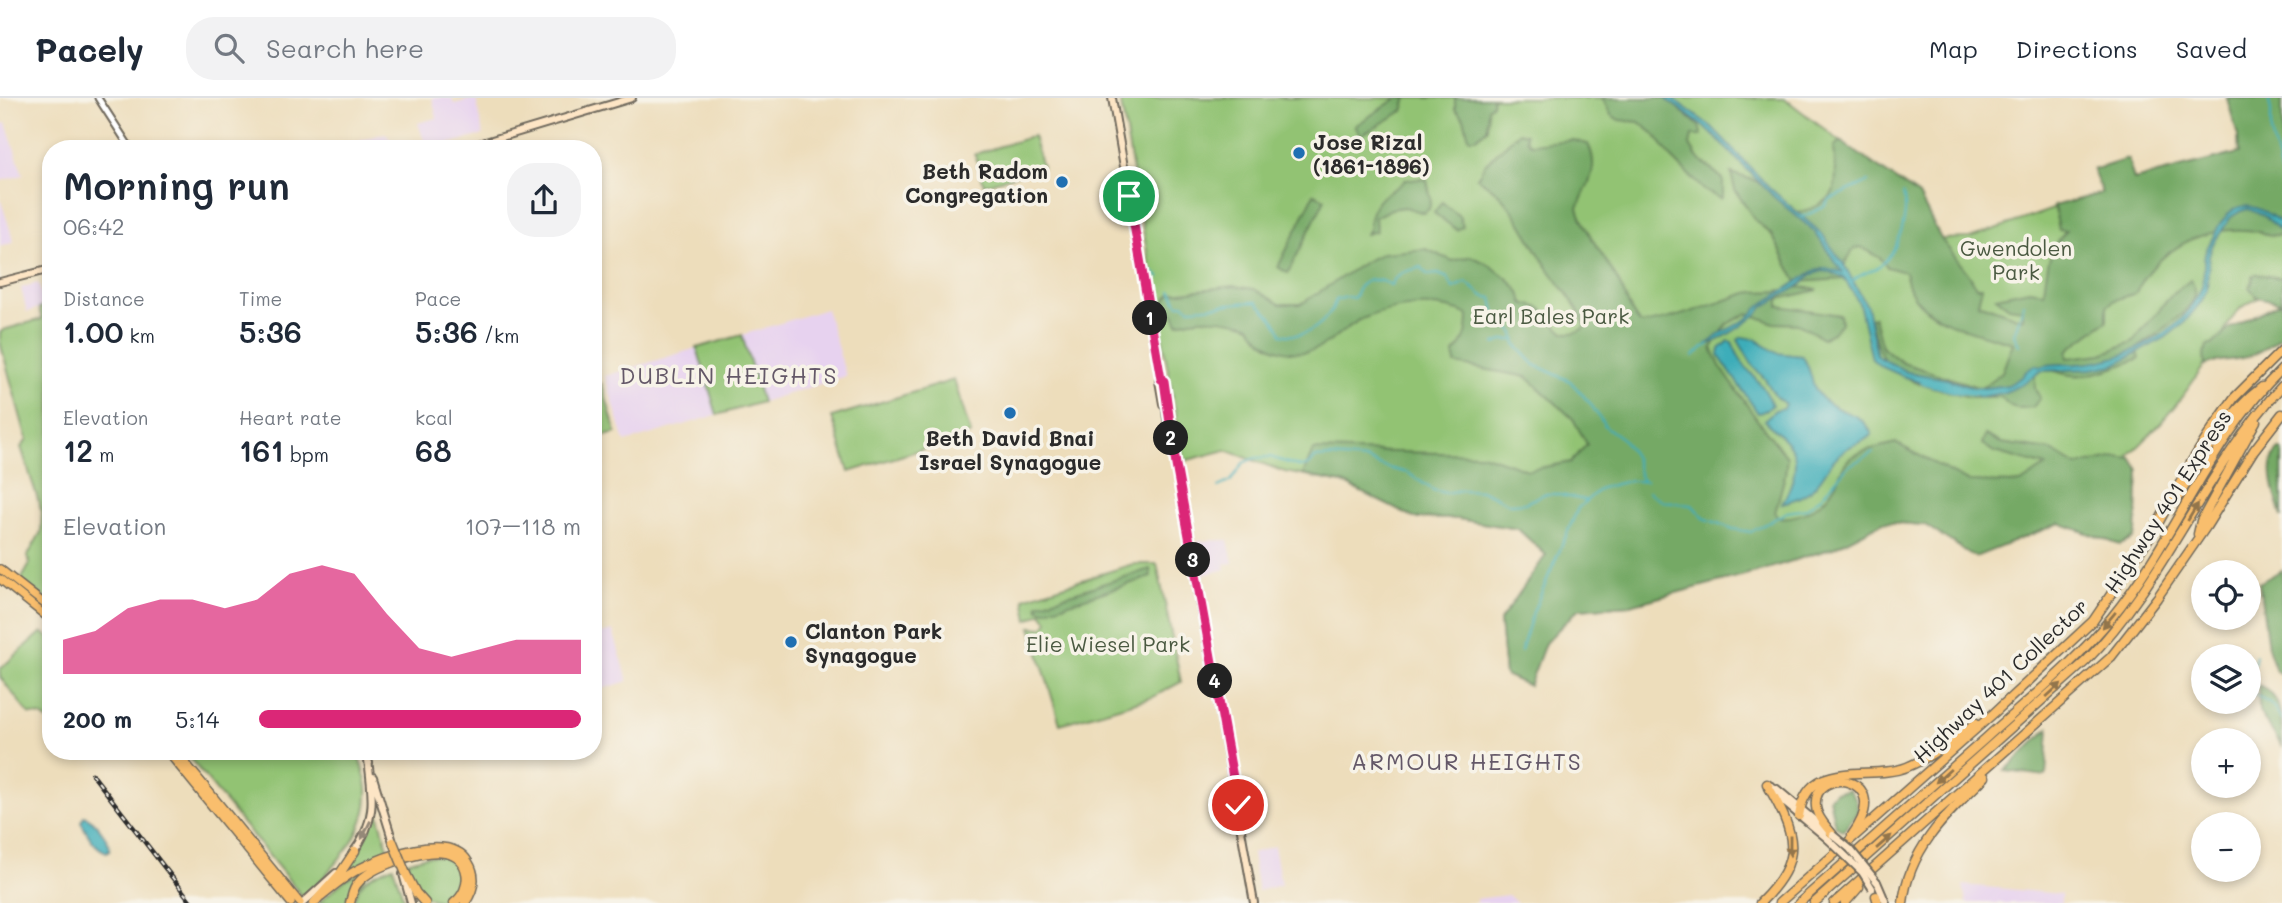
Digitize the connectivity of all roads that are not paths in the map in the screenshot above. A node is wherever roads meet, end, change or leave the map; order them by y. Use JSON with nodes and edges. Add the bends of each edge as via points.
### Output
{"nodes":[{"id":1,"x":98,"y":98,"type":"edge"},
{"id":2,"x":632,"y":98,"type":"edge"},
{"id":3,"x":1112,"y":98,"type":"edge"},
{"id":4,"x":125,"y":140,"type":"edge"},
{"id":5,"x":491,"y":140,"type":"edge"},
{"id":6,"x":42,"y":272,"type":"edge"},
{"id":7,"x":0,"y":284,"type":"edge"},
{"id":8,"x":2282,"y":350,"type":"edge"},
{"id":9,"x":2282,"y":369,"type":"edge"},
{"id":10,"x":2270,"y":381,"type":"junction"},
{"id":11,"x":2282,"y":386,"type":"edge"},
{"id":12,"x":2263,"y":407,"type":"junction"},
{"id":13,"x":2282,"y":414,"type":"edge"},
{"id":14,"x":2155,"y":528,"type":"junction"},
{"id":15,"x":2197,"y":537,"type":"junction"},
{"id":16,"x":0,"y":569,"type":"edge"},
{"id":17,"x":0,"y":579,"type":"edge"},
{"id":18,"x":42,"y":602,"type":"edge"},
{"id":19,"x":42,"y":613,"type":"edge"},
{"id":20,"x":1994,"y":713,"type":"junction"},
{"id":21,"x":174,"y":760,"type":"edge"},
{"id":22,"x":183,"y":760,"type":"edge"},
{"id":23,"x":368,"y":760,"type":"joint"},
{"id":24,"x":1995,"y":762,"type":"junction"},
{"id":25,"x":1767,"y":784,"type":"joint"},
{"id":26,"x":1799,"y":813,"type":"junction"},
{"id":27,"x":1831,"y":837,"type":"junction"},
{"id":28,"x":393,"y":842,"type":"joint"},
{"id":29,"x":355,"y":851,"type":"junction"},
{"id":30,"x":1838,"y":852,"type":"junction"},
{"id":31,"x":1868,"y":873,"type":"junction"},
{"id":32,"x":405,"y":874,"type":"junction"},
{"id":33,"x":1876,"y":894,"type":"edge"},
{"id":34,"x":317,"y":899,"type":"edge"},
{"id":35,"x":291,"y":903,"type":"edge"},
{"id":36,"x":302,"y":903,"type":"edge"},
{"id":37,"x":350,"y":903,"type":"edge"},
{"id":38,"x":411,"y":903,"type":"edge"},
{"id":39,"x":425,"y":903,"type":"edge"},
{"id":40,"x":454,"y":903,"type":"edge"},
{"id":41,"x":465,"y":903,"type":"edge"},
{"id":42,"x":1255,"y":903,"type":"edge"},
{"id":43,"x":1760,"y":903,"type":"edge"},
{"id":44,"x":1779,"y":903,"type":"edge"},
{"id":45,"x":1799,"y":903,"type":"edge"},
{"id":46,"x":1814,"y":903,"type":"edge"},
{"id":47,"x":1834,"y":903,"type":"edge"},
{"id":48,"x":1845,"y":903,"type":"edge"},
{"id":49,"x":1886,"y":903,"type":"edge"},
{"id":50,"x":1903,"y":903,"type":"edge"}],
"edges":[{"from":1,"to":4,"type":"street"},
{"from":2,"to":5,"type":"main road"},
{"from":3,"to":42,"type":"main road","via":[[1161,395]]},
{"from":6,"to":7,"type":"main road"},
{"from":8,"to":14,"type":"highway","name":"Highway 401 Collector","via":[[2234,398]]},
{"from":9,"to":10,"type":"highway","name":"Highway 401 Express"},
{"from":10,"to":14,"type":"highway","via":[[2253,393],[2222,430]]},
{"from":10,"to":45,"type":"highway","name":"Highway 401 Express","one_way":true,"via":[[2229,434],[2132,592],[2090,643]]},
{"from":11,"to":12,"type":"highway","name":"Highway 401 Express"},
{"from":12,"to":15,"type":"highway","via":[[2201,521]]},
{"from":46,"to":12,"type":"highway","name":"Highway 401 Express","one_way":true,"via":[[2107,640],[2148,585],[2239,436]]},
{"from":13,"to":15,"type":"highway"},
{"from":14,"to":20,"type":"highway","name":"Highway 401 Collector","via":[[2093,621]]},
{"from":15,"to":24,"type":"highway","via":[[2111,657]]},
{"from":16,"to":18,"type":"main road"},
{"from":17,"to":19,"type":"main road"},
{"from":20,"to":26,"type":"highway","via":[[1903,769],[1843,773],[1824,779],[1809,792]]},
{"from":20,"to":30,"type":"highway","name":"Highway 401 Collector"},
{"from":21,"to":35,"type":"main road"},
{"from":22,"to":36,"type":"main road"},
{"from":23,"to":28,"type":"main road"},
{"from":23,"to":29,"type":"main road","one_way":true,"via":[[373,811]]},
{"from":24,"to":31,"type":"highway"},
{"from":24,"to":50,"type":"highway","via":[[1929,835],[1909,874]]},
{"from":25,"to":26,"type":"main road"},
{"from":25,"to":43,"type":"highway","one_way":true,"via":[[1790,830],[1791,845],[1783,877]]},
{"from":26,"to":27,"type":"main road"},
{"from":27,"to":30,"type":"highway","via":[[1816,799],[1831,782],[1850,781],[1865,796],[1865,812]]},
{"from":27,"to":33,"type":"main road","bridge":true,"via":[[1862,862]]},
{"from":28,"to":32,"type":"highway","bridge":true},
{"from":29,"to":34,"type":"highway"},
{"from":29,"to":36,"type":"main road"},
{"from":30,"to":44,"type":"highway","name":"Highway 401 Collector"},
{"from":31,"to":47,"type":"highway"},
{"from":31,"to":48,"type":"highway"},
{"from":32,"to":38,"type":"main road"},
{"from":32,"to":39,"type":"highway"},
{"from":33,"to":49,"type":"main road"},
{"from":34,"to":41,"type":"highway","via":[[356,871],[442,846],[455,849],[471,866],[473,888]]},
{"from":37,"to":40,"type":"highway","via":[[359,882],[372,871],[435,852],[453,855],[465,868],[466,888]]}]}
